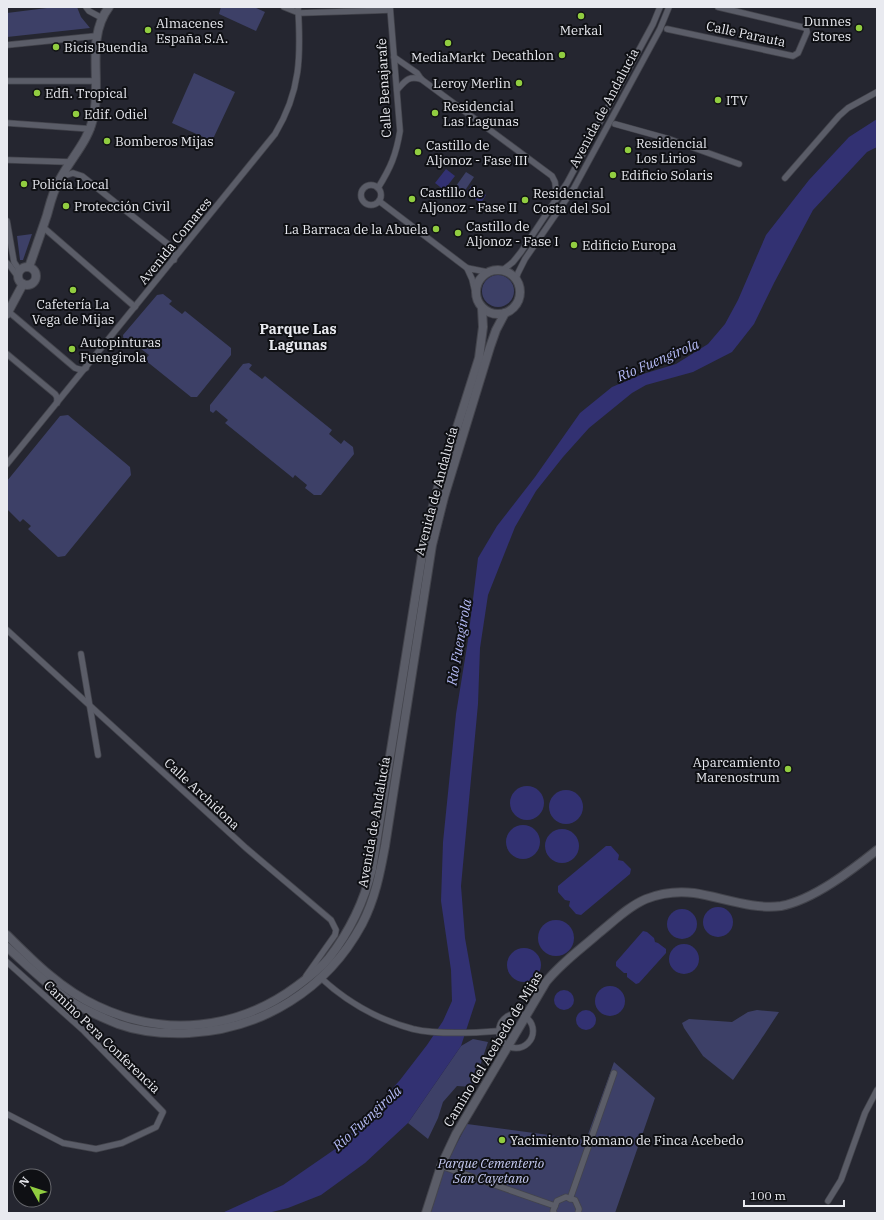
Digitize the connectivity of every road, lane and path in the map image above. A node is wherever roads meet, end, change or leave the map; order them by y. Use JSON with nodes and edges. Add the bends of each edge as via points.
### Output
{"nodes":[{"id":1,"x":86,"y":7,"type":"edge"},
{"id":2,"x":109,"y":7,"type":"edge"},
{"id":3,"x":284,"y":7,"type":"edge"},
{"id":4,"x":660,"y":7,"type":"edge"},
{"id":5,"x":669,"y":7,"type":"edge"},
{"id":6,"x":718,"y":7,"type":"edge"},
{"id":7,"x":390,"y":9,"type":"edge"},
{"id":8,"x":298,"y":10,"type":"edge"},
{"id":9,"x":102,"y":18,"type":"junction"},
{"id":10,"x":667,"y":29,"type":"dead end"},
{"id":11,"x":96,"y":36,"type":"junction"},
{"id":12,"x":7,"y":45,"type":"edge"},
{"id":13,"x":394,"y":57,"type":"junction"},
{"id":14,"x":421,"y":79,"type":"junction"},
{"id":15,"x":7,"y":81,"type":"edge"},
{"id":16,"x":96,"y":81,"type":"junction"},
{"id":17,"x":397,"y":90,"type":"junction"},
{"id":18,"x":877,"y":92,"type":"edge"},
{"id":19,"x":7,"y":123,"type":"edge"},
{"id":20,"x":615,"y":124,"type":"dead end"},
{"id":21,"x":91,"y":129,"type":"junction"},
{"id":22,"x":7,"y":160,"type":"edge"},
{"id":23,"x":71,"y":162,"type":"junction"},
{"id":24,"x":739,"y":164,"type":"dead end"},
{"id":25,"x":61,"y":177,"type":"junction"},
{"id":26,"x":785,"y":178,"type":"dead end"},
{"id":27,"x":378,"y":188,"type":"junction"},
{"id":28,"x":556,"y":191,"type":"dead end"},
{"id":29,"x":379,"y":200,"type":"junction"},
{"id":30,"x":7,"y":221,"type":"edge"},
{"id":31,"x":43,"y":227,"type":"junction"},
{"id":32,"x":8,"y":229,"type":"edge"},
{"id":33,"x":174,"y":260,"type":"junction"},
{"id":34,"x":7,"y":264,"type":"edge"},
{"id":35,"x":30,"y":267,"type":"junction"},
{"id":36,"x":467,"y":268,"type":"junction"},
{"id":37,"x":503,"y":270,"type":"junction"},
{"id":38,"x":487,"y":272,"type":"junction"},
{"id":39,"x":19,"y":274,"type":"junction"},
{"id":40,"x":516,"y":279,"type":"junction"},
{"id":41,"x":23,"y":284,"type":"junction"},
{"id":42,"x":475,"y":292,"type":"junction"},
{"id":43,"x":135,"y":307,"type":"junction"},
{"id":44,"x":482,"y":308,"type":"junction"},
{"id":45,"x":8,"y":313,"type":"edge"},
{"id":46,"x":505,"y":313,"type":"junction"},
{"id":47,"x":7,"y":354,"type":"edge"},
{"id":48,"x":86,"y":368,"type":"junction"},
{"id":49,"x":57,"y":403,"type":"junction"},
{"id":50,"x":7,"y":464,"type":"edge"},
{"id":51,"x":7,"y":630,"type":"edge"},
{"id":52,"x":81,"y":654,"type":"dead end"},
{"id":53,"x":89,"y":704,"type":"junction"},
{"id":54,"x":98,"y":756,"type":"dead end"},
{"id":55,"x":877,"y":850,"type":"edge"},
{"id":56,"x":7,"y":935,"type":"edge"},
{"id":57,"x":7,"y":947,"type":"edge"},
{"id":58,"x":7,"y":962,"type":"edge"},
{"id":59,"x":321,"y":978,"type":"junction"},
{"id":60,"x":301,"y":983,"type":"junction"},
{"id":61,"x":525,"y":1017,"type":"junction"},
{"id":62,"x":498,"y":1031,"type":"junction"},
{"id":63,"x":507,"y":1046,"type":"junction"},
{"id":64,"x":614,"y":1073,"type":"dead end"},
{"id":65,"x":877,"y":1090,"type":"edge"},
{"id":66,"x":7,"y":1114,"type":"edge"},
{"id":67,"x":441,"y":1166,"type":"junction"},
{"id":68,"x":570,"y":1199,"type":"junction"},
{"id":69,"x":828,"y":1201,"type":"dead end"},
{"id":70,"x":555,"y":1206,"type":"junction"},
{"id":71,"x":426,"y":1213,"type":"edge"},
{"id":72,"x":554,"y":1213,"type":"edge"},
{"id":73,"x":578,"y":1213,"type":"edge"}],
"edges":[{"from":1,"to":9,"type":"street"},
{"from":2,"to":9,"type":"street"},
{"from":3,"to":8,"type":"street"},
{"from":4,"to":37,"type":"street","name":"Avenida de Andalucía","via":[[567,183],[521,252]]},
{"from":5,"to":40,"type":"street","name":"Avenida de Andalucía","via":[[660,29],[574,188],[525,260]]},
{"from":6,"to":10,"type":"street","name":"Calle Parauta","via":[[806,28],[808,32],[798,53],[793,56]]},
{"from":7,"to":8,"type":"street"},
{"from":7,"to":13,"type":"street","name":"Calle Benajarafe"},
{"from":8,"to":33,"type":"street","name":"Avenida Comares","via":[[299,65],[296,85],[282,121],[270,142]]},
{"from":9,"to":11,"type":"street"},
{"from":11,"to":12,"type":"street"},
{"from":11,"to":16,"type":"street"},
{"from":13,"to":14,"type":"street","via":[[417,73]]},
{"from":13,"to":17,"type":"street","name":"Calle Benajarafe"},
{"from":14,"to":17,"type":"street","via":[[413,77],[406,80]]},
{"from":14,"to":28,"type":"street","via":[[552,176]]},
{"from":15,"to":16,"type":"street"},
{"from":16,"to":21,"type":"street","via":[[95,112]]},
{"from":17,"to":27,"type":"street","name":"Calle Benajarafe","via":[[400,131],[397,148],[392,164]]},
{"from":18,"to":26,"type":"street","via":[[839,116]]},
{"from":19,"to":21,"type":"street"},
{"from":20,"to":24,"type":"street","via":[[670,139]]},
{"from":21,"to":23,"type":"street"},
{"from":22,"to":23,"type":"street"},
{"from":23,"to":25,"type":"street"},
{"from":25,"to":31,"type":"street"},
{"from":25,"to":33,"type":"street","via":[[73,173],[82,176],[169,245]]},
{"from":27,"to":29,"type":"street","via":[[381,194]]},
{"from":27,"to":29,"type":"street","via":[[366,186],[361,190],[360,197],[370,206]]},
{"from":29,"to":36,"type":"street"},
{"from":30,"to":32,"type":"street"},
{"from":31,"to":35,"type":"street"},
{"from":31,"to":43,"type":"street"},
{"from":32,"to":39,"type":"street","via":[[14,262]]},
{"from":33,"to":43,"type":"street","name":"Avenida Comares"},
{"from":34,"to":39,"type":"street"},
{"from":35,"to":39,"type":"street","via":[[24,268]]},
{"from":35,"to":41,"type":"street","via":[[34,270],[36,278],[30,285]]},
{"from":36,"to":38,"type":"street"},
{"from":36,"to":42,"type":"street"},
{"from":37,"to":38,"type":"street"},
{"from":37,"to":40,"type":"street"},
{"from":38,"to":42,"type":"street","via":[[479,279]]},
{"from":39,"to":41,"type":"street","via":[[19,280]]},
{"from":40,"to":46,"type":"street","via":[[520,296],[517,304]]},
{"from":41,"to":45,"type":"street"},
{"from":42,"to":44,"type":"street"},
{"from":43,"to":48,"type":"street","name":"Avenida Comares"},
{"from":44,"to":46,"type":"street","via":[[491,313]]},
{"from":44,"to":60,"type":"street","name":"Avenida de Andalucía","via":[[483,327],[479,358],[436,494],[424,543],[368,885],[346,934],[328,959]]},
{"from":45,"to":48,"type":"street","via":[[75,368]]},
{"from":46,"to":59,"type":"street","name":"Avenida de Andalucía","via":[[490,347],[432,545],[376,890],[354,938]]},
{"from":47,"to":49,"type":"street","via":[[55,394]]},
{"from":48,"to":49,"type":"street","name":"Avenida Comares"},
{"from":49,"to":50,"type":"street","name":"Avenida Comares"},
{"from":51,"to":53,"type":"street","name":"Calle Archidona"},
{"from":52,"to":53,"type":"street"},
{"from":53,"to":54,"type":"street"},
{"from":53,"to":60,"type":"street","name":"Calle Archidona","via":[[246,848],[331,920],[336,930],[335,934]]},
{"from":55,"to":61,"type":"street","name":"Camino del Acebedo de Mijas","via":[[836,880],[782,906],[764,907],[684,892],[658,895],[645,900],[622,915],[560,966],[546,982]]},
{"from":56,"to":60,"type":"street","name":"Avenida de Andalucía","via":[[47,973],[73,993],[98,1007],[148,1023],[196,1025],[231,1019],[250,1014]]},
{"from":57,"to":59,"type":"street","name":"Avenida de Andalucía","via":[[68,1000],[120,1024],[165,1033],[203,1032],[253,1021],[293,1000]]},
{"from":58,"to":66,"type":"street","name":"Camino Pera Conferencia","via":[[84,1031],[163,1112],[156,1127],[122,1143],[96,1149],[63,1143]]},
{"from":59,"to":62,"type":"street","via":[[359,1007],[414,1029],[432,1032]]},
{"from":61,"to":62,"type":"street","via":[[518,1014],[504,1018]]},
{"from":61,"to":63,"type":"street","name":"Camino del Acebedo de Mijas"},
{"from":61,"to":63,"type":"street","via":[[533,1029],[529,1042],[520,1048]]},
{"from":62,"to":63,"type":"street","via":[[499,1037]]},
{"from":63,"to":67,"type":"street","name":"Camino del Acebedo de Mijas","via":[[456,1134]]},
{"from":64,"to":68,"type":"street"},
{"from":65,"to":69,"type":"street","via":[[865,1113],[842,1180]]},
{"from":67,"to":70,"type":"street"},
{"from":67,"to":71,"type":"street","name":"Camino del Acebedo de Mijas"},
{"from":68,"to":70,"type":"street","via":[[566,1197],[557,1201]]},
{"from":68,"to":73,"type":"street","via":[[575,1200]]},
{"from":70,"to":72,"type":"street"}]}
